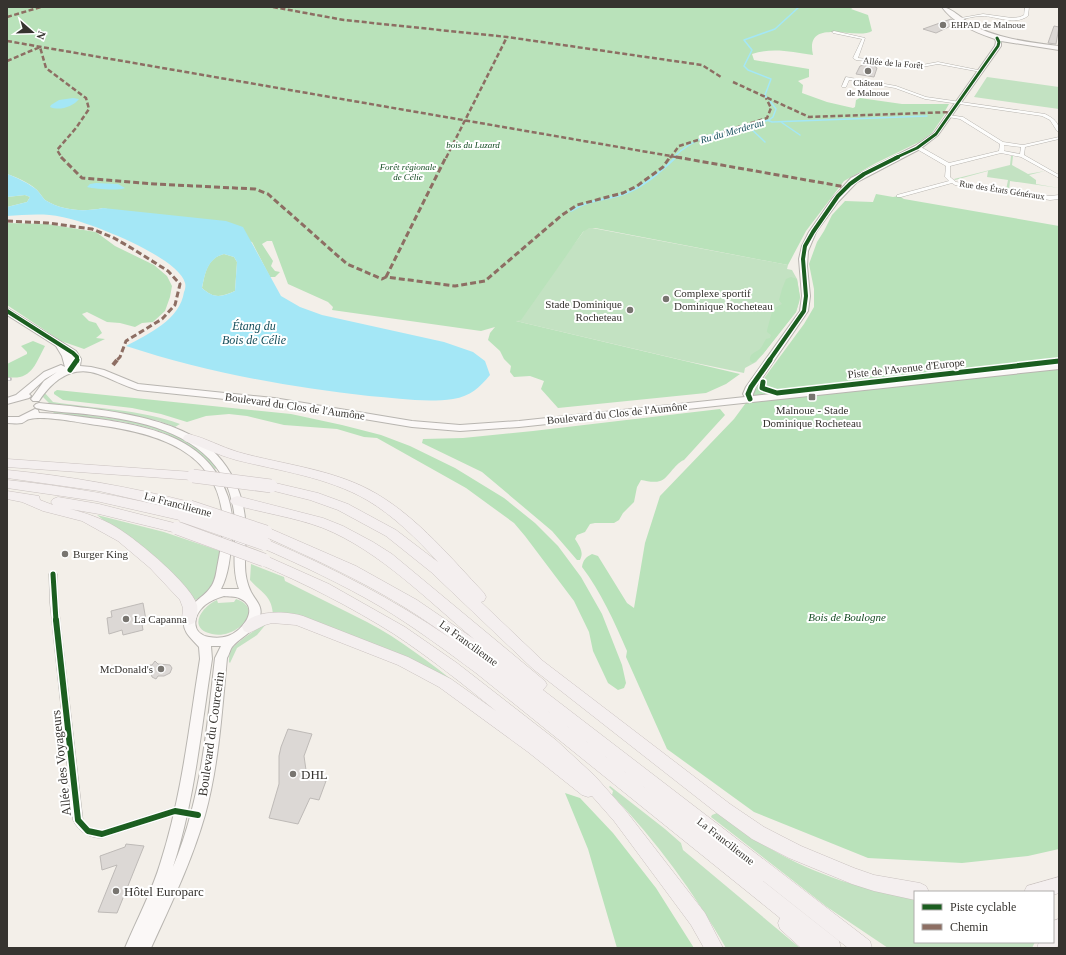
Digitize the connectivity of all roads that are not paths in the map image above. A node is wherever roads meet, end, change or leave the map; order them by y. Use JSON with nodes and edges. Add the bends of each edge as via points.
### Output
{"nodes":[{"id":1,"x":945,"y":7,"type":"edge"},
{"id":2,"x":1027,"y":7,"type":"edge"},
{"id":3,"x":957,"y":19,"type":"junction"},
{"id":4,"x":834,"y":32,"type":"dead end"},
{"id":5,"x":997,"y":38,"type":"junction"},
{"id":6,"x":1059,"y":48,"type":"edge"},
{"id":7,"x":981,"y":71,"type":"junction"},
{"id":8,"x":844,"y":86,"type":"dead end"},
{"id":9,"x":959,"y":103,"type":"junction"},
{"id":10,"x":950,"y":116,"type":"junction"},
{"id":11,"x":1059,"y":130,"type":"edge"},
{"id":12,"x":1059,"y":138,"type":"edge"},
{"id":13,"x":1002,"y":143,"type":"junction"},
{"id":14,"x":1023,"y":146,"type":"junction"},
{"id":15,"x":917,"y":147,"type":"junction"},
{"id":16,"x":1001,"y":152,"type":"junction"},
{"id":17,"x":1022,"y":156,"type":"junction"},
{"id":18,"x":948,"y":165,"type":"junction"},
{"id":19,"x":1059,"y":178,"type":"edge"},
{"id":20,"x":953,"y":181,"type":"junction"},
{"id":21,"x":899,"y":196,"type":"dead end"},
{"id":22,"x":1059,"y":197,"type":"edge"},
{"id":23,"x":7,"y":311,"type":"edge"},
{"id":24,"x":60,"y":346,"type":"junction"},
{"id":25,"x":65,"y":355,"type":"junction"},
{"id":26,"x":1059,"y":366,"type":"edge"},
{"id":27,"x":72,"y":367,"type":"junction"},
{"id":28,"x":47,"y":373,"type":"junction"},
{"id":29,"x":19,"y":397,"type":"junction"},
{"id":30,"x":750,"y":400,"type":"junction"},
{"id":31,"x":7,"y":401,"type":"edge"},
{"id":32,"x":37,"y":403,"type":"junction"},
{"id":33,"x":31,"y":416,"type":"junction"},
{"id":34,"x":7,"y":420,"type":"edge"},
{"id":35,"x":190,"y":438,"type":"junction"},
{"id":36,"x":7,"y":463,"type":"edge"},
{"id":37,"x":7,"y":474,"type":"edge"},
{"id":38,"x":7,"y":484,"type":"edge"},
{"id":39,"x":7,"y":495,"type":"edge"},
{"id":40,"x":26,"y":498,"type":"junction"},
{"id":41,"x":237,"y":501,"type":"junction"},
{"id":42,"x":183,"y":517,"type":"junction"},
{"id":43,"x":265,"y":538,"type":"junction"},
{"id":44,"x":52,"y":574,"type":"dead end"},
{"id":45,"x":249,"y":598,"type":"junction"},
{"id":46,"x":202,"y":601,"type":"junction"},
{"id":47,"x":189,"y":619,"type":"junction"},
{"id":48,"x":244,"y":632,"type":"junction"},
{"id":49,"x":502,"y":632,"type":"junction"},
{"id":50,"x":195,"y":635,"type":"junction"},
{"id":51,"x":564,"y":715,"type":"junction"},
{"id":52,"x":602,"y":797,"type":"junction"},
{"id":53,"x":181,"y":812,"type":"junction"},
{"id":54,"x":198,"y":815,"type":"junction"},
{"id":55,"x":1059,"y":885,"type":"edge"},
{"id":56,"x":758,"y":890,"type":"junction"},
{"id":57,"x":914,"y":891,"type":"edge"},
{"id":58,"x":1037,"y":891,"type":"edge"},
{"id":59,"x":132,"y":948,"type":"edge"},
{"id":60,"x":144,"y":948,"type":"edge"},
{"id":61,"x":714,"y":948,"type":"edge"},
{"id":62,"x":815,"y":948,"type":"edge"},
{"id":63,"x":832,"y":948,"type":"edge"},
{"id":64,"x":863,"y":948,"type":"edge"}],
"edges":[{"from":1,"to":3,"type":"main road"},
{"from":2,"to":3,"type":"street","via":[[1026,16],[1020,19],[985,14]]},
{"from":3,"to":5,"type":"main road"},
{"from":4,"to":7,"type":"street","name":"Allée de la Forêt","via":[[864,39],[855,58],[857,59],[924,66],[938,63]]},
{"from":5,"to":6,"type":"main road"},
{"from":5,"to":7,"type":"main road","via":[[999,44]]},
{"from":7,"to":9,"type":"main road"},
{"from":8,"to":9,"type":"street","via":[[848,78],[899,87],[922,97]]},
{"from":9,"to":10,"type":"main road"},
{"from":9,"to":11,"type":"street","via":[[1046,116],[1052,119]]},
{"from":10,"to":13,"type":"street","via":[[961,118]]},
{"from":10,"to":15,"type":"main road","via":[[932,138]]},
{"from":12,"to":14,"type":"street"},
{"from":13,"to":14,"type":"street"},
{"from":13,"to":16,"type":"street"},
{"from":14,"to":17,"type":"street"},
{"from":15,"to":18,"type":"street"},
{"from":15,"to":30,"type":"main road","via":[[853,181],[839,195],[812,233],[802,262],[807,291],[804,311],[751,387],[748,394]]},
{"from":16,"to":17,"type":"street"},
{"from":16,"to":18,"type":"street"},
{"from":17,"to":19,"type":"street"},
{"from":18,"to":20,"type":"street","name":"Rue des États Généraux","via":[[946,177]]},
{"from":20,"to":21,"type":"street"},
{"from":20,"to":22,"type":"street","name":"Rue des États Généraux","via":[[1050,198]]},
{"from":23,"to":24,"type":"main road"},
{"from":24,"to":25,"type":"main road"},
{"from":24,"to":27,"type":"main road","via":[[76,355],[78,361]]},
{"from":25,"to":27,"type":"main road"},
{"from":25,"to":28,"type":"main road"},
{"from":26,"to":30,"type":"main road","name":"Boulevard du Clos de l'Aumône"},
{"from":27,"to":28,"type":"main road"},
{"from":27,"to":30,"type":"main road","name":"Boulevard du Clos de l'Aumône","via":[[100,372],[138,387],[274,401],[412,424],[460,428]]},
{"from":27,"to":32,"type":"main road","name":"Boulevard du Clos de l'Aumône","via":[[48,382],[40,391]]},
{"from":28,"to":29,"type":"main road"},
{"from":29,"to":31,"type":"main road"},
{"from":29,"to":32,"type":"main road","via":[[32,397]]},
{"from":32,"to":33,"type":"main road","name":"Boulevard du Clos de l'Aumône"},
{"from":32,"to":35,"type":"main road","via":[[131,418],[166,427]]},
{"from":33,"to":34,"type":"main road","via":[[21,420]]},
{"from":33,"to":46,"type":"main road","via":[[55,416],[124,425],[150,432],[184,446],[210,469],[224,496],[229,526],[219,583]]},
{"from":35,"to":41,"type":"main road","via":[[214,457],[222,467]]},
{"from":35,"to":49,"type":"highway","via":[[224,452],[317,475],[372,497],[414,529],[442,557],[499,618]]},
{"from":36,"to":49,"type":"highway","bridge":true,"via":[[193,476],[271,486],[313,496],[343,507],[391,533],[436,568]]},
{"from":37,"to":42,"type":"highway","name":"La Francilienne","via":[[82,483],[153,497]]},
{"from":38,"to":42,"type":"highway","name":"La Francilienne","via":[[82,493]]},
{"from":39,"to":40,"type":"highway"},
{"from":40,"to":42,"type":"highway","via":[[99,509]]},
{"from":40,"to":47,"type":"highway","via":[[35,504],[87,518],[131,543],[156,564],[187,600],[191,609]]},
{"from":41,"to":45,"type":"main road","via":[[241,529],[240,578]]},
{"from":41,"to":51,"type":"highway","via":[[307,518],[368,544],[553,697]]},
{"from":42,"to":43,"type":"highway","name":"La Francilienne","bridge":true},
{"from":42,"to":52,"type":"highway","bridge":true,"via":[[221,543],[335,593],[419,644],[550,746],[589,781]]},
{"from":43,"to":51,"type":"highway","name":"La Francilienne","via":[[351,570],[412,604],[471,644]]},
{"from":43,"to":56,"type":"highway","name":"La Francilienne","via":[[402,613],[433,634],[534,710]]},
{"from":44,"to":53,"type":"street","name":"Allée des Voyageurs","via":[[80,824],[84,829],[102,834],[175,810]]},
{"from":45,"to":46,"type":"main road","via":[[238,593],[226,592]]},
{"from":45,"to":48,"type":"main road","via":[[256,610],[255,619]]},
{"from":46,"to":47,"type":"main road","via":[[195,607]]},
{"from":47,"to":50,"type":"main road","via":[[190,629]]},
{"from":48,"to":50,"type":"main road","via":[[226,641],[215,642]]},
{"from":48,"to":52,"type":"highway","via":[[258,621],[270,618],[298,620],[403,661],[445,683],[534,747],[586,789]]},
{"from":48,"to":54,"type":"main road","name":"Boulevard du Courcerin","via":[[228,644],[221,658],[212,743]]},
{"from":49,"to":57,"type":"highway","via":[[538,665],[626,735],[758,833],[794,852],[852,876]]},
{"from":50,"to":53,"type":"main road","name":"Boulevard du Courcerin","via":[[204,646],[206,659]]},
{"from":51,"to":64,"type":"highway","name":"La Francilienne"},
{"from":52,"to":61,"type":"highway","via":[[620,816],[698,919]]},
{"from":53,"to":54,"type":"street","name":"Allée des Voyageurs"},
{"from":53,"to":59,"type":"main road","name":"Boulevard du Courcerin","via":[[158,891]]},
{"from":54,"to":60,"type":"main road","name":"Boulevard du Courcerin","via":[[181,865]]},
{"from":55,"to":58,"type":"highway"},
{"from":56,"to":62,"type":"highway","via":[[775,913]]},
{"from":56,"to":63,"type":"highway"}]}
